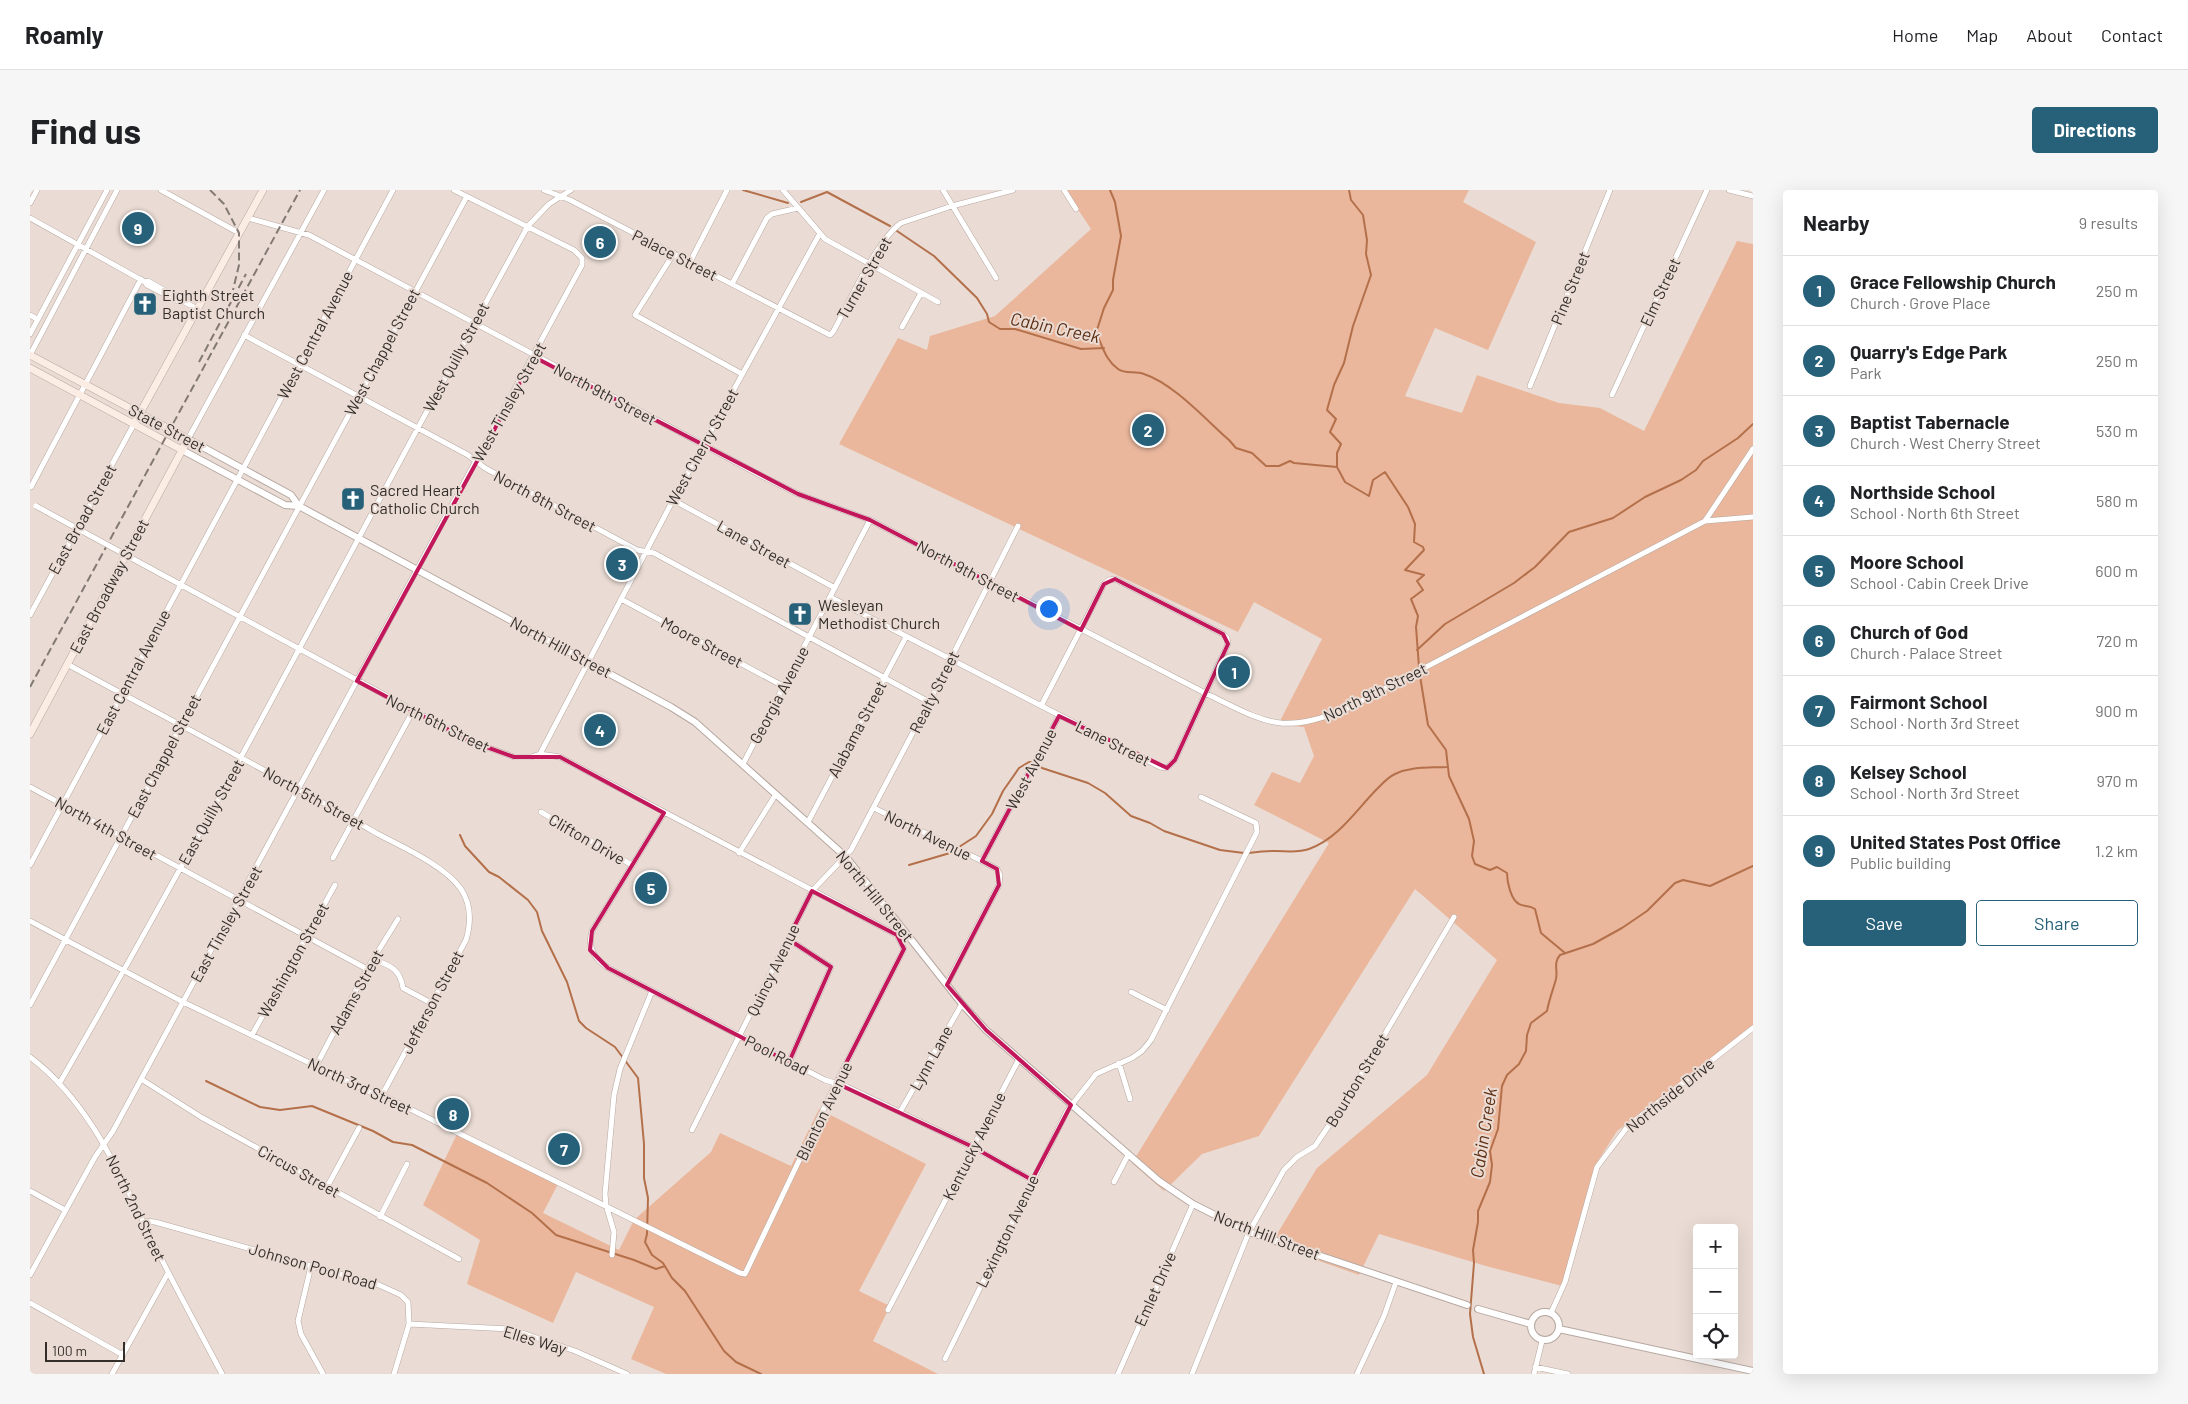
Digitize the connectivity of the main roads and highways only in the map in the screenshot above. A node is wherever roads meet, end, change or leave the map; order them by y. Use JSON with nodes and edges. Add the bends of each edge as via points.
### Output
{"nodes":[{"id":1,"x":263,"y":190,"type":"edge"},
{"id":2,"x":30,"y":355,"type":"edge"},
{"id":3,"x":30,"y":368,"type":"edge"},
{"id":4,"x":140,"y":414,"type":"junction"},
{"id":5,"x":134,"y":424,"type":"junction"},
{"id":6,"x":188,"y":439,"type":"joint"},
{"id":7,"x":182,"y":450,"type":"junction"},
{"id":8,"x":30,"y":734,"type":"edge"}],
"edges":[{"from":1,"to":4,"type":"main road"},
{"from":2,"to":4,"type":"main road","name":"State Street"},
{"from":3,"to":5,"type":"main road"},
{"from":4,"to":5,"type":"main road"},
{"from":4,"to":6,"type":"main road","name":"State Street"},
{"from":5,"to":7,"type":"main road"},
{"from":6,"to":7,"type":"main road","name":"East Broadway Street"},
{"from":7,"to":8,"type":"main road","name":"East Broadway Street"}]}
